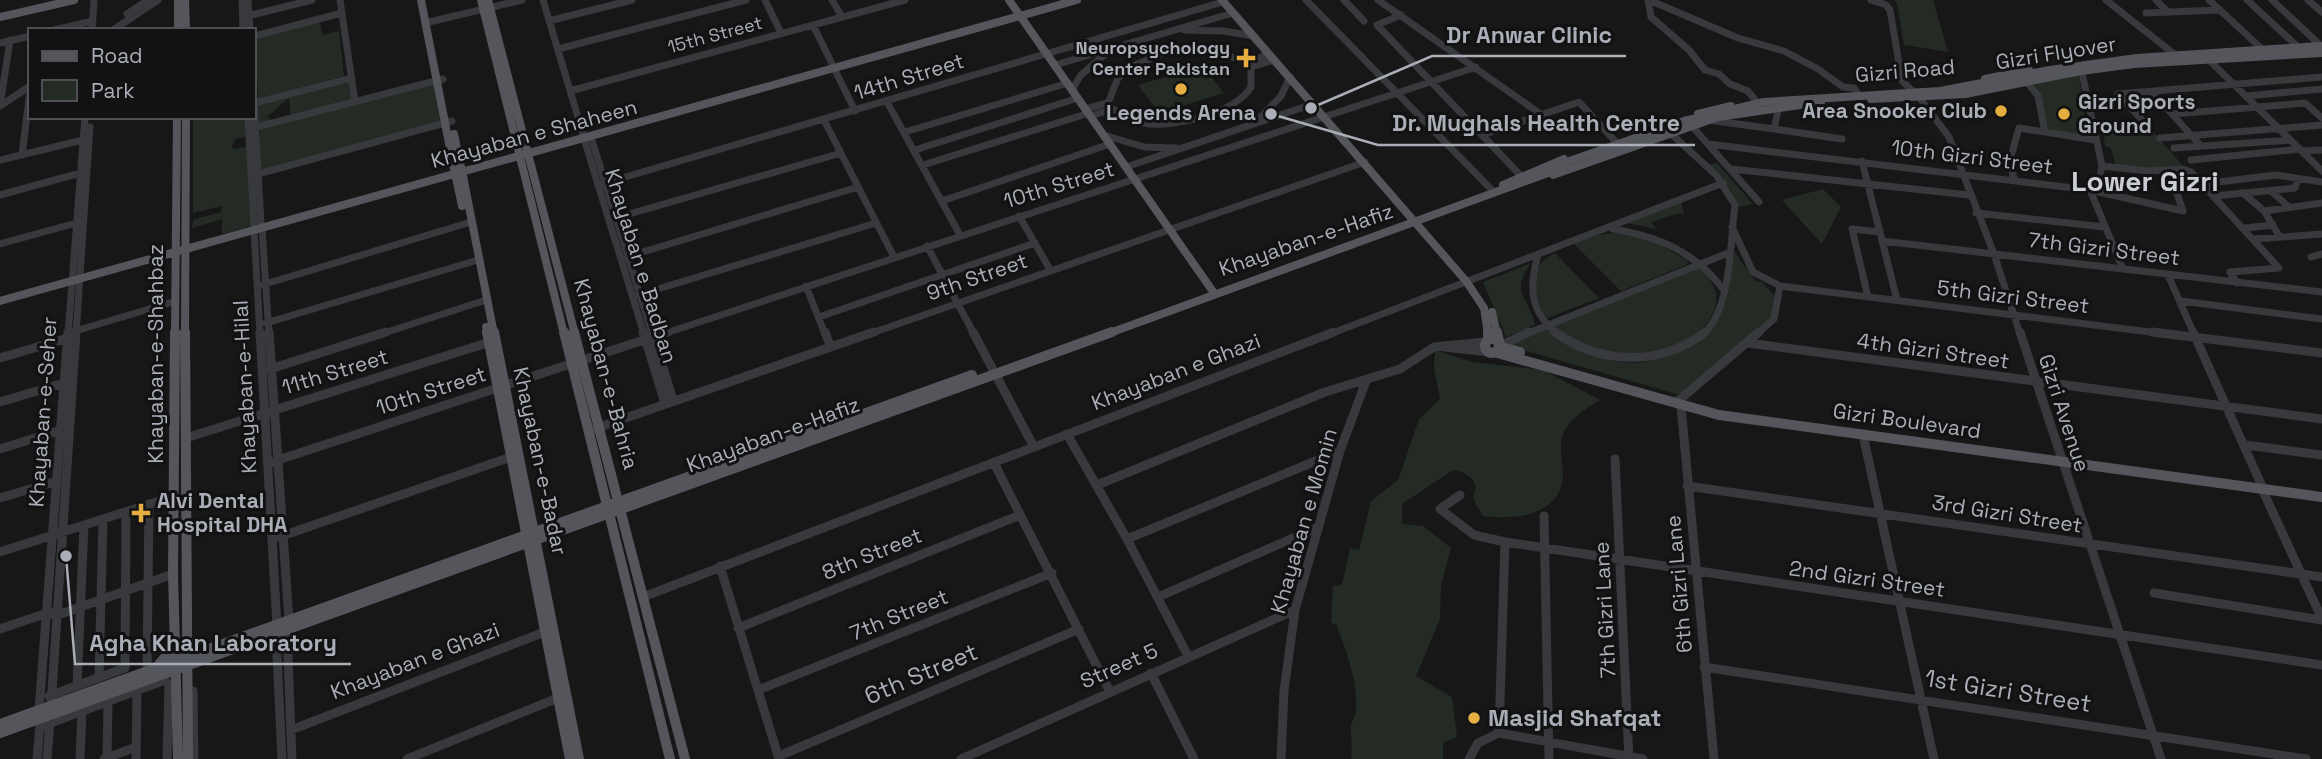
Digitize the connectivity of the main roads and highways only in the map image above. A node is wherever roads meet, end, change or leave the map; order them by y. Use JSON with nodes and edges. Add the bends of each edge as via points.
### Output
{"nodes":[{"id":1,"x":64,"y":0,"type":"edge"},
{"id":2,"x":74,"y":0,"type":"edge"},
{"id":3,"x":178,"y":0,"type":"edge"},
{"id":4,"x":185,"y":0,"type":"edge"},
{"id":5,"x":423,"y":0,"type":"edge"},
{"id":6,"x":1009,"y":0,"type":"edge"},
{"id":7,"x":1062,"y":0,"type":"edge"},
{"id":8,"x":1077,"y":0,"type":"edge"},
{"id":9,"x":1223,"y":1,"type":"edge"},
{"id":10,"x":485,"y":4,"type":"edge"},
{"id":11,"x":1019,"y":14,"type":"junction"},
{"id":12,"x":0,"y":16,"type":"edge"},
{"id":13,"x":178,"y":28,"type":"edge"},
{"id":14,"x":186,"y":28,"type":"edge"},
{"id":15,"x":2321,"y":47,"type":"edge"},
{"id":16,"x":2080,"y":67,"type":"junction"},
{"id":17,"x":1916,"y":93,"type":"junction"},
{"id":18,"x":177,"y":119,"type":"edge"},
{"id":19,"x":186,"y":119,"type":"edge"},
{"id":20,"x":523,"y":153,"type":"junction"},
{"id":21,"x":1557,"y":168,"type":"joint"},
{"id":22,"x":458,"y":170,"type":"junction"},
{"id":23,"x":1526,"y":178,"type":"junction"},
{"id":24,"x":1416,"y":219,"type":"junction"},
{"id":25,"x":182,"y":248,"type":"junction"},
{"id":26,"x":1213,"y":291,"type":"junction"},
{"id":27,"x":0,"y":299,"type":"edge"},
{"id":28,"x":501,"y":387,"type":"junction"},
{"id":29,"x":1679,"y":404,"type":"junction"},
{"id":30,"x":2061,"y":458,"type":"junction"},
{"id":31,"x":2322,"y":495,"type":"edge"},
{"id":32,"x":614,"y":508,"type":"junction"},
{"id":33,"x":532,"y":538,"type":"junction"},
{"id":34,"x":550,"y":630,"type":"junction"},
{"id":35,"x":181,"y":641,"type":"junction"},
{"id":36,"x":209,"y":654,"type":"junction"},
{"id":37,"x":185,"y":669,"type":"junction"},
{"id":38,"x":163,"y":679,"type":"junction"},
{"id":39,"x":45,"y":712,"type":"junction"},
{"id":40,"x":0,"y":724,"type":"edge"},
{"id":41,"x":0,"y":733,"type":"edge"},
{"id":42,"x":178,"y":759,"type":"edge"},
{"id":43,"x":188,"y":759,"type":"edge"},
{"id":44,"x":570,"y":759,"type":"edge"},
{"id":45,"x":579,"y":759,"type":"edge"},
{"id":46,"x":670,"y":759,"type":"edge"},
{"id":47,"x":685,"y":759,"type":"edge"}],
"edges":[{"from":1,"to":12,"type":"main road"},
{"from":2,"to":12,"type":"main road"},
{"from":3,"to":13,"type":"main road"},
{"from":4,"to":14,"type":"main road"},
{"from":5,"to":22,"type":"main road","name":"Khayaban-e-Badar"},
{"from":6,"to":11,"type":"main road"},
{"from":7,"to":11,"type":"main road","name":"Khayaban e Shaheen"},
{"from":8,"to":11,"type":"main road","name":"Khayaban e Shaheen"},
{"from":9,"to":24,"type":"main road","via":[[1254,36],[1267,59],[1290,77]]},
{"from":10,"to":20,"type":"main road","name":"Khayaban-e-Bahria"},
{"from":11,"to":20,"type":"main road","name":"Khayaban e Shaheen"},
{"from":11,"to":26,"type":"main road"},
{"from":15,"to":16,"type":"main road","name":"Gizri Road"},
{"from":15,"to":16,"type":"main road","name":"Gizri Road","via":[[2174,53]]},
{"from":15,"to":21,"type":"main road","name":"Gizri Flyover","bridge":true,"via":[[2114,63],[1972,90],[1770,104],[1712,116]]},
{"from":16,"to":17,"type":"main road","name":"Gizri Road","via":[[2006,74]]},
{"from":16,"to":17,"type":"main road","name":"Gizri Road","via":[[1965,94]]},
{"from":17,"to":23,"type":"main road","name":"Gizri Road","via":[[1779,106],[1708,120]]},
{"from":17,"to":23,"type":"main road","name":"Gizri Road","via":[[1857,93],[1712,110],[1615,141]]},
{"from":18,"to":25,"type":"main road","name":"Khayaban-e-Shahbaz"},
{"from":19,"to":25,"type":"main road","name":"Khayaban-e-Shahbaz"},
{"from":20,"to":22,"type":"main road","name":"Khayaban e Shaheen"},
{"from":20,"to":32,"type":"main road","name":"Khayaban-e-Bahria"},
{"from":21,"to":23,"type":"main road","name":"Khayaban-e-Hafiz"},
{"from":22,"to":25,"type":"main road","name":"Khayaban e Shaheen"},
{"from":22,"to":28,"type":"main road","name":"Khayaban-e-Badar"},
{"from":23,"to":24,"type":"main road","name":"Khayaban-e-Hafiz"},
{"from":23,"to":24,"type":"main road"},
{"from":24,"to":26,"type":"main road","name":"Khayaban-e-Hafiz"},
{"from":24,"to":29,"type":"main road","name":"Gizri Boulevard","via":[[1489,304],[1494,346]]},
{"from":25,"to":27,"type":"main road","name":"Khayaban e Shaheen"},
{"from":25,"to":35,"type":"main road","name":"Khayaban-e-Shahbaz","via":[[186,438]]},
{"from":25,"to":35,"type":"main road","name":"Khayaban-e-Shahbaz","via":[[176,302],[173,574]]},
{"from":26,"to":32,"type":"main road","name":"Khayaban-e-Hafiz"},
{"from":28,"to":33,"type":"main road","name":"Khayaban-e-Badar"},
{"from":28,"to":33,"type":"main road","name":"Khayaban-e-Badar","via":[[511,457]]},
{"from":29,"to":30,"type":"main road","name":"Gizri Boulevard"},
{"from":29,"to":30,"type":"main road","name":"Gizri Boulevard","via":[[1718,415]]},
{"from":30,"to":31,"type":"main road","name":"Gizri Boulevard"},
{"from":32,"to":33,"type":"main road","name":"Khayaban-e-Hafiz"},
{"from":32,"to":46,"type":"main road","name":"Khayaban-e-Bahria"},
{"from":32,"to":47,"type":"main road","name":"Khayaban-e-Bahria","via":[[643,597]]},
{"from":33,"to":34,"type":"main road","name":"Khayaban-e-Badar"},
{"from":33,"to":36,"type":"main road","name":"Khayaban-e-Hafiz"},
{"from":34,"to":44,"type":"main road","name":"Khayaban-e-Badar"},
{"from":34,"to":45,"type":"main road","name":"Khayaban-e-Badar"},
{"from":35,"to":36,"type":"main road"},
{"from":35,"to":37,"type":"main road","name":"Khayaban-e-Shahbaz"},
{"from":35,"to":38,"type":"main road"},
{"from":36,"to":37,"type":"main road"},
{"from":36,"to":37,"type":"main road","name":"Khayaban-e-Hafiz"},
{"from":37,"to":38,"type":"main road","name":"Khayaban-e-Hafiz"},
{"from":37,"to":38,"type":"main road","name":"Khayaban-e-Shahbaz"},
{"from":37,"to":43,"type":"main road","name":"Khayaban-e-Shahbaz"},
{"from":38,"to":39,"type":"main road","name":"Khayaban-e-Hafiz"},
{"from":38,"to":39,"type":"main road","name":"Khayaban-e-Hafiz","via":[[113,698]]},
{"from":38,"to":42,"type":"main road","name":"Khayaban-e-Shahbaz"},
{"from":39,"to":40,"type":"main road","name":"Khayaban-e-Hafiz"},
{"from":39,"to":41,"type":"main road","name":"Khayaban-e-Hafiz"}]}
